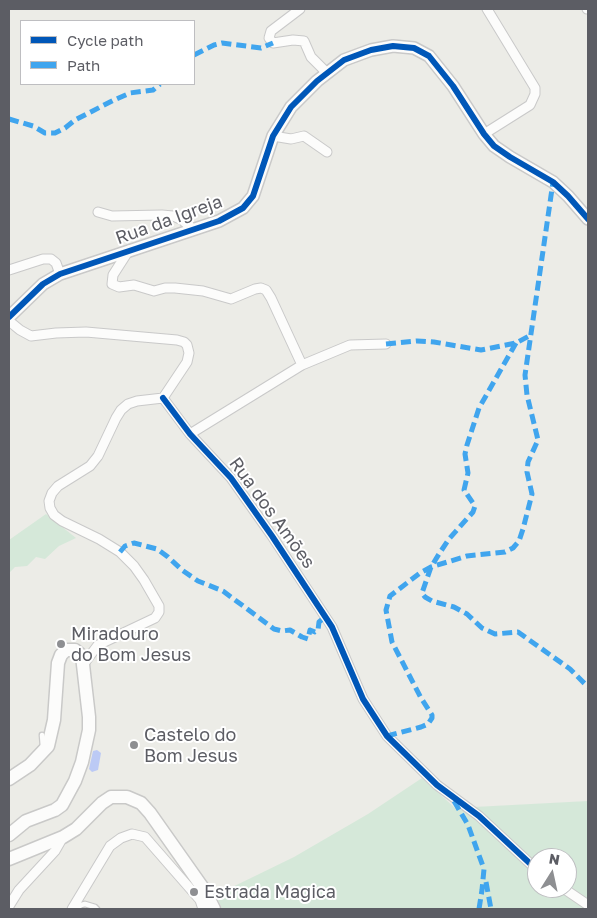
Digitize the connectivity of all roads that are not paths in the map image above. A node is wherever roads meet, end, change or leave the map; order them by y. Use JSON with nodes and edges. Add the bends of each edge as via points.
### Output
{"nodes":[{"id":1,"x":300,"y":9,"type":"edge"},
{"id":2,"x":487,"y":9,"type":"edge"},
{"id":3,"x":327,"y":73,"type":"junction"},
{"id":4,"x":484,"y":134,"type":"junction"},
{"id":5,"x":273,"y":136,"type":"junction"},
{"id":6,"x":327,"y":152,"type":"dead end"},
{"id":7,"x":98,"y":212,"type":"dead end"},
{"id":8,"x":588,"y":219,"type":"edge"},
{"id":9,"x":193,"y":229,"type":"junction"},
{"id":10,"x":129,"y":250,"type":"junction"},
{"id":11,"x":9,"y":270,"type":"edge"},
{"id":12,"x":60,"y":274,"type":"junction"},
{"id":13,"x":9,"y":319,"type":"edge"},
{"id":14,"x":386,"y":344,"type":"dead end"},
{"id":15,"x":302,"y":365,"type":"junction"},
{"id":16,"x":163,"y":398,"type":"junction"},
{"id":17,"x":190,"y":434,"type":"junction"},
{"id":18,"x":83,"y":665,"type":"junction"},
{"id":19,"x":42,"y":735,"type":"dead end"},
{"id":20,"x":44,"y":750,"type":"junction"},
{"id":21,"x":9,"y":779,"type":"edge"},
{"id":22,"x":9,"y":835,"type":"edge"},
{"id":23,"x":63,"y":837,"type":"junction"},
{"id":24,"x":9,"y":859,"type":"edge"},
{"id":25,"x":527,"y":861,"type":"edge"},
{"id":26,"x":577,"y":898,"type":"edge"},
{"id":27,"x":588,"y":905,"type":"edge"},
{"id":28,"x":9,"y":906,"type":"edge"},
{"id":29,"x":72,"y":909,"type":"edge"},
{"id":30,"x":77,"y":909,"type":"edge"},
{"id":31,"x":97,"y":909,"type":"edge"},
{"id":32,"x":203,"y":909,"type":"edge"},
{"id":33,"x":214,"y":909,"type":"edge"}],
"edges":[{"from":1,"to":3,"type":"street","via":[[275,28],[269,38],[273,43],[304,41],[311,57]]},
{"from":2,"to":4,"type":"street","via":[[535,88],[535,94],[530,105]]},
{"from":3,"to":4,"type":"street","name":"Rua da Igreja","via":[[344,60],[371,50],[394,46],[414,48],[429,56]]},
{"from":3,"to":5,"type":"street","name":"Rua da Igreja","via":[[292,107]]},
{"from":4,"to":8,"type":"street","name":"Rua da Igreja","via":[[494,146],[553,182]]},
{"from":5,"to":6,"type":"street","via":[[291,139],[304,136]]},
{"from":5,"to":9,"type":"street","name":"Rua da Igreja","via":[[254,196],[243,208],[227,217]]},
{"from":7,"to":9,"type":"street","via":[[112,216],[174,216]]},
{"from":9,"to":10,"type":"street","name":"Rua da Igreja"},
{"from":10,"to":12,"type":"street","name":"Rua da Igreja"},
{"from":10,"to":15,"type":"street","via":[[113,275],[112,284],[119,287],[134,285],[154,291],[175,288],[231,299],[254,289],[266,290]]},
{"from":11,"to":12,"type":"street","via":[[51,259]]},
{"from":12,"to":13,"type":"street","name":"Rua da Igreja","via":[[43,284]]},
{"from":13,"to":16,"type":"street","via":[[31,336],[86,332],[184,342],[189,353],[187,362]]},
{"from":14,"to":15,"type":"street","via":[[350,345]]},
{"from":15,"to":17,"type":"street"},
{"from":16,"to":17,"type":"street","name":"Rua dos Amões"},
{"from":16,"to":18,"type":"street","via":[[137,401],[121,410],[98,456],[90,466],[58,486],[49,501],[54,515],[62,521],[120,552],[134,566],[159,606],[155,618],[98,645]]},
{"from":17,"to":25,"type":"street","name":"Rua dos Amões","via":[[220,465],[248,502],[332,627],[362,699],[387,736],[437,785],[484,820]]},
{"from":18,"to":20,"type":"main road","via":[[82,656],[75,650],[66,650],[61,655],[54,720],[48,746]]},
{"from":18,"to":22,"type":"main road","via":[[89,730],[75,781],[62,805],[26,820]]},
{"from":19,"to":20,"type":"lane"},
{"from":20,"to":21,"type":"main road"},
{"from":23,"to":24,"type":"main road"},
{"from":23,"to":28,"type":"street","via":[[56,851],[19,890]]},
{"from":23,"to":33,"type":"main road","via":[[111,797],[135,799],[150,813],[184,859]]},
{"from":26,"to":27,"type":"street"},
{"from":29,"to":32,"type":"street","via":[[110,846],[132,834],[145,837],[200,900]]},
{"from":30,"to":31,"type":"lane","via":[[85,904]]}]}
